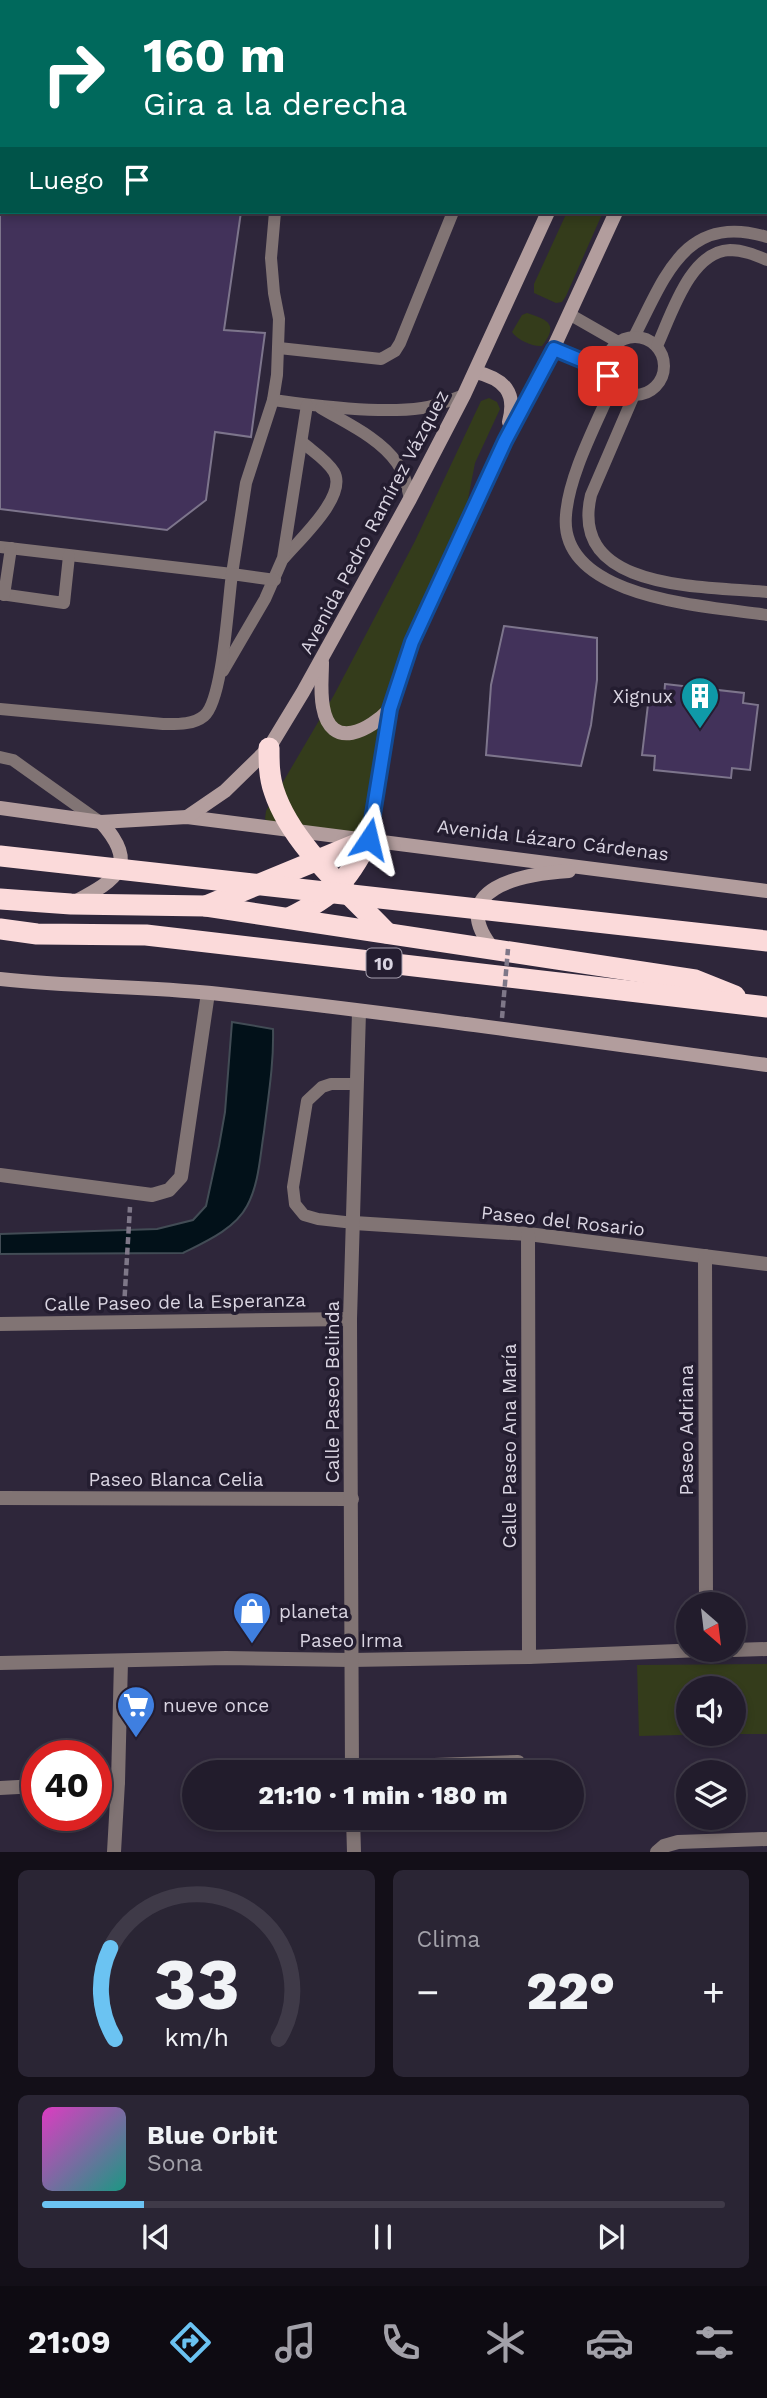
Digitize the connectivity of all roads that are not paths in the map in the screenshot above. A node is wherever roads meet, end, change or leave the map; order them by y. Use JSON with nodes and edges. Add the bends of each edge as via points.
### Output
{"nodes":[{"id":1,"x":275,"y":214,"type":"edge"},
{"id":2,"x":452,"y":214,"type":"edge"},
{"id":3,"x":547,"y":214,"type":"edge"},
{"id":4,"x":615,"y":214,"type":"edge"},
{"id":5,"x":767,"y":237,"type":"edge"},
{"id":6,"x":767,"y":260,"type":"edge"},
{"id":7,"x":569,"y":314,"type":"junction"},
{"id":8,"x":634,"y":337,"type":"junction"},
{"id":9,"x":618,"y":342,"type":"junction"},
{"id":10,"x":657,"y":346,"type":"junction"},
{"id":11,"x":279,"y":348,"type":"junction"},
{"id":12,"x":554,"y":349,"type":"junction"},
{"id":13,"x":607,"y":371,"type":"junction"},
{"id":14,"x":476,"y":372,"type":"junction"},
{"id":15,"x":613,"y":385,"type":"junction"},
{"id":16,"x":464,"y":395,"type":"junction"},
{"id":17,"x":634,"y":395,"type":"junction"},
{"id":18,"x":274,"y":400,"type":"junction"},
{"id":19,"x":313,"y":405,"type":"junction"},
{"id":20,"x":505,"y":441,"type":"junction"},
{"id":21,"x":302,"y":442,"type":"junction"},
{"id":22,"x":410,"y":499,"type":"junction"},
{"id":23,"x":6,"y":547,"type":"edge"},
{"id":24,"x":69,"y":555,"type":"junction"},
{"id":25,"x":283,"y":558,"type":"junction"},
{"id":26,"x":232,"y":574,"type":"junction"},
{"id":27,"x":275,"y":580,"type":"junction"},
{"id":28,"x":767,"y":592,"type":"edge"},
{"id":29,"x":2,"y":594,"type":"edge"},
{"id":30,"x":767,"y":615,"type":"edge"},
{"id":31,"x":322,"y":661,"type":"junction"},
{"id":32,"x":219,"y":677,"type":"junction"},
{"id":33,"x":0,"y":709,"type":"edge"},
{"id":34,"x":390,"y":709,"type":"junction"},
{"id":35,"x":269,"y":748,"type":"junction"},
{"id":36,"x":0,"y":757,"type":"edge"},
{"id":37,"x":0,"y":808,"type":"edge"},
{"id":38,"x":187,"y":817,"type":"junction"},
{"id":39,"x":101,"y":822,"type":"junction"},
{"id":40,"x":294,"y":831,"type":"junction"},
{"id":41,"x":369,"y":839,"type":"junction"},
{"id":42,"x":0,"y":856,"type":"edge"},
{"id":43,"x":318,"y":860,"type":"junction"},
{"id":44,"x":598,"y":868,"type":"junction"},
{"id":45,"x":341,"y":885,"type":"junction"},
{"id":46,"x":767,"y":891,"type":"edge"},
{"id":47,"x":0,"y":899,"type":"edge"},
{"id":48,"x":71,"y":904,"type":"junction"},
{"id":49,"x":206,"y":906,"type":"junction"},
{"id":50,"x":289,"y":918,"type":"junction"},
{"id":51,"x":0,"y":929,"type":"edge"},
{"id":52,"x":387,"y":933,"type":"junction"},
{"id":53,"x":767,"y":941,"type":"edge"},
{"id":54,"x":501,"y":950,"type":"junction"},
{"id":55,"x":0,"y":979,"type":"edge"},
{"id":56,"x":208,"y":993,"type":"junction"},
{"id":57,"x":761,"y":1006,"type":"edge"},
{"id":58,"x":359,"y":1012,"type":"junction"},
{"id":59,"x":767,"y":1065,"type":"edge"},
{"id":60,"x":357,"y":1084,"type":"junction"},
{"id":61,"x":0,"y":1175,"type":"edge"},
{"id":62,"x":354,"y":1223,"type":"junction"},
{"id":63,"x":528,"y":1234,"type":"junction"},
{"id":64,"x":705,"y":1256,"type":"junction"},
{"id":65,"x":767,"y":1264,"type":"edge"},
{"id":66,"x":350,"y":1319,"type":"junction"},
{"id":67,"x":0,"y":1324,"type":"edge"},
{"id":68,"x":0,"y":1498,"type":"edge"},
{"id":69,"x":352,"y":1499,"type":"junction"},
{"id":70,"x":706,"y":1592,"type":"edge"},
{"id":71,"x":767,"y":1649,"type":"edge"},
{"id":72,"x":746,"y":1650,"type":"edge"},
{"id":73,"x":676,"y":1651,"type":"edge"},
{"id":74,"x":529,"y":1657,"type":"junction"},
{"id":75,"x":351,"y":1660,"type":"junction"},
{"id":76,"x":121,"y":1661,"type":"junction"},
{"id":77,"x":0,"y":1663,"type":"edge"},
{"id":78,"x":352,"y":1760,"type":"edge"},
{"id":79,"x":112,"y":1782,"type":"edge"},
{"id":80,"x":118,"y":1782,"type":"junction"},
{"id":81,"x":21,"y":1787,"type":"edge"},
{"id":82,"x":0,"y":1788,"type":"edge"},
{"id":83,"x":353,"y":1830,"type":"edge"},
{"id":84,"x":767,"y":1839,"type":"edge"},
{"id":85,"x":114,"y":1852,"type":"edge"},
{"id":86,"x":354,"y":1852,"type":"edge"},
{"id":87,"x":657,"y":1852,"type":"edge"}],
"edges":[{"from":1,"to":11,"type":"lane","via":[[271,258]]},
{"from":2,"to":11,"type":"lane","via":[[395,351],[381,359]]},
{"from":3,"to":14,"type":"street","name":"Avenida Pedro Ramírez Vázquez"},
{"from":4,"to":7,"type":"street"},
{"from":5,"to":8,"type":"lane","via":[[737,229],[704,236],[689,247],[663,281]]},
{"from":6,"to":10,"type":"lane","via":[[728,250],[699,263]]},
{"from":7,"to":9,"type":"lane"},
{"from":7,"to":12,"type":"street"},
{"from":8,"to":9,"type":"lane"},
{"from":8,"to":10,"type":"lane"},
{"from":9,"to":13,"type":"lane","via":[[608,356]]},
{"from":10,"to":17,"type":"lane","via":[[665,364],[661,380],[649,392]]},
{"from":11,"to":18,"type":"lane"},
{"from":12,"to":13,"type":"lane"},
{"from":12,"to":20,"type":"street"},
{"from":13,"to":15,"type":"lane"},
{"from":14,"to":16,"type":"street","name":"Avenida Pedro Ramírez Vázquez"},
{"from":14,"to":20,"type":"street","via":[[498,380],[509,393],[513,403]]},
{"from":15,"to":17,"type":"lane"},
{"from":15,"to":30,"type":"lane","via":[[573,481],[565,518],[573,550],[586,565],[623,588]]},
{"from":16,"to":19,"type":"lane","via":[[410,409]]},
{"from":16,"to":22,"type":"street","name":"Avenida Pedro Ramírez Vázquez"},
{"from":17,"to":28,"type":"lane","via":[[591,495],[587,525],[596,544],[605,557],[639,576]]},
{"from":18,"to":19,"type":"lane"},
{"from":18,"to":26,"type":"lane","via":[[246,483]]},
{"from":19,"to":21,"type":"lane"},
{"from":19,"to":22,"type":"lane","via":[[390,454],[405,477]]},
{"from":20,"to":34,"type":"street","via":[[412,642]]},
{"from":21,"to":25,"type":"lane"},
{"from":21,"to":25,"type":"lane","via":[[330,467],[337,488],[327,507]]},
{"from":22,"to":31,"type":"street","name":"Avenida Pedro Ramírez Vázquez"},
{"from":23,"to":24,"type":"lane"},
{"from":23,"to":29,"type":"lane"},
{"from":24,"to":26,"type":"lane"},
{"from":24,"to":29,"type":"lane","via":[[64,603]]},
{"from":25,"to":27,"type":"lane"},
{"from":26,"to":27,"type":"lane"},
{"from":26,"to":32,"type":"lane"},
{"from":27,"to":32,"type":"lane"},
{"from":31,"to":34,"type":"street","via":[[323,707],[335,729],[360,732]]},
{"from":31,"to":35,"type":"street","name":"Avenida Pedro Ramírez Vázquez"},
{"from":32,"to":33,"type":"lane","via":[[206,715],[188,723]]},
{"from":34,"to":41,"type":"street"},
{"from":35,"to":38,"type":"street","name":"Avenida Pedro Ramírez Vázquez","via":[[225,791]]},
{"from":35,"to":40,"type":"highway","via":[[273,789]]},
{"from":36,"to":39,"type":"lane","via":[[13,760]]},
{"from":37,"to":39,"type":"street","name":"Avenida Lázaro Cárdenas"},
{"from":38,"to":39,"type":"street","name":"Avenida Lázaro Cárdenas"},
{"from":38,"to":40,"type":"street","name":"Avenida Lázaro Cárdenas"},
{"from":39,"to":48,"type":"street","via":[[118,848],[118,869],[110,882]]},
{"from":40,"to":41,"type":"street","name":"Avenida Lázaro Cárdenas"},
{"from":40,"to":43,"type":"highway"},
{"from":41,"to":43,"type":"highway"},
{"from":41,"to":44,"type":"street","name":"Avenida Lázaro Cárdenas"},
{"from":41,"to":45,"type":"highway"},
{"from":42,"to":53,"type":"highway","bridge":true},
{"from":43,"to":45,"type":"highway"},
{"from":43,"to":49,"type":"highway"},
{"from":44,"to":46,"type":"street","name":"Avenida Lázaro Cárdenas"},
{"from":44,"to":54,"type":"street","via":[[522,876],[492,889],[478,915],[482,935]]},
{"from":45,"to":50,"type":"highway"},
{"from":45,"to":52,"type":"highway"},
{"from":47,"to":48,"type":"highway"},
{"from":48,"to":49,"type":"highway"},
{"from":49,"to":50,"type":"highway"},
{"from":50,"to":52,"type":"highway"},
{"from":51,"to":57,"type":"highway","number":"10","via":[[146,935]]},
{"from":52,"to":54,"type":"highway"},
{"from":54,"to":57,"type":"highway","via":[[695,980]]},
{"from":55,"to":56,"type":"street"},
{"from":56,"to":58,"type":"street"},
{"from":56,"to":61,"type":"street","via":[[181,1177],[169,1190],[152,1195]]},
{"from":58,"to":59,"type":"street"},
{"from":58,"to":60,"type":"street","name":"Calle Paseo Belinda"},
{"from":60,"to":62,"type":"street","name":"Calle Paseo Belinda"},
{"from":60,"to":62,"type":"lane","via":[[322,1087],[307,1101],[293,1187],[295,1204],[304,1214]]},
{"from":62,"to":63,"type":"street","name":"Paseo del Rosario"},
{"from":62,"to":66,"type":"street","name":"Calle Paseo Belinda"},
{"from":63,"to":64,"type":"street","name":"Paseo del Rosario"},
{"from":63,"to":74,"type":"street","name":"Calle Paseo Ana María"},
{"from":64,"to":65,"type":"street","name":"Paseo del Rosario"},
{"from":64,"to":70,"type":"street","name":"Paseo Adriana"},
{"from":66,"to":67,"type":"street","name":"Calle Paseo de la Esperanza"},
{"from":66,"to":69,"type":"street","name":"Calle Paseo Belinda"},
{"from":68,"to":69,"type":"street","name":"Paseo Blanca Celia"},
{"from":69,"to":75,"type":"street","name":"Calle Paseo Belinda"},
{"from":71,"to":72,"type":"street"},
{"from":73,"to":74,"type":"street","name":"Paseo Irma"},
{"from":74,"to":75,"type":"street","name":"Paseo Irma"},
{"from":75,"to":76,"type":"street","name":"Paseo Irma"},
{"from":75,"to":78,"type":"street","name":"Calle Paseo Belinda"},
{"from":76,"to":77,"type":"street","name":"Paseo Irma"},
{"from":76,"to":80,"type":"street"},
{"from":79,"to":80,"type":"street"},
{"from":80,"to":85,"type":"street"},
{"from":81,"to":82,"type":"street"},
{"from":83,"to":86,"type":"street"},
{"from":84,"to":87,"type":"street","via":[[678,1842]]}]}
